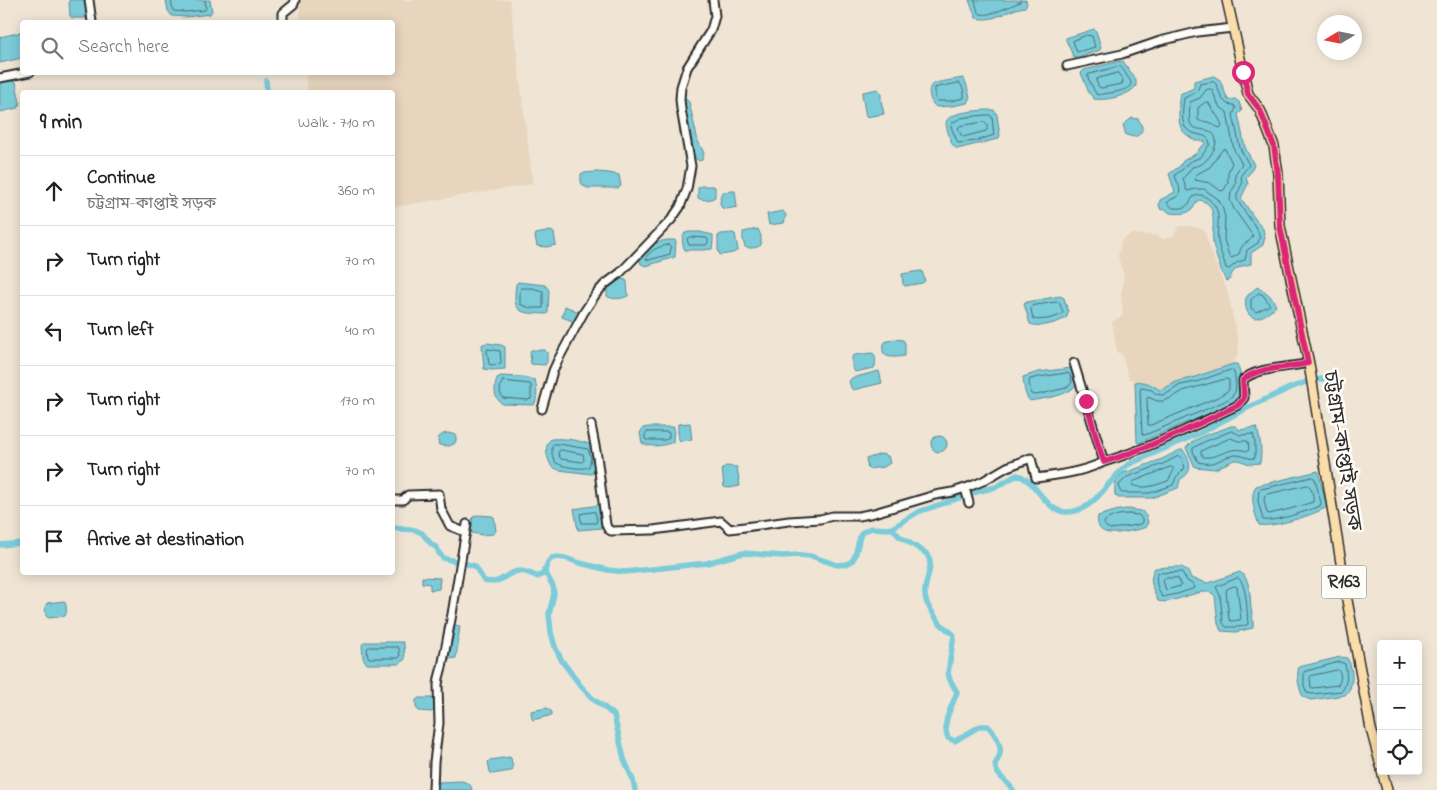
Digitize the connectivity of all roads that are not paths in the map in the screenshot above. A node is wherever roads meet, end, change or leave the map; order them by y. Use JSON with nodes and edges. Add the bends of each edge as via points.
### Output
{"nodes":[{"id":1,"x":89,"y":0,"type":"edge"},
{"id":2,"x":295,"y":0,"type":"edge"},
{"id":3,"x":713,"y":0,"type":"edge"},
{"id":4,"x":1226,"y":0,"type":"edge"},
{"id":5,"x":92,"y":20,"type":"edge"},
{"id":6,"x":283,"y":20,"type":"edge"},
{"id":7,"x":1233,"y":28,"type":"junction"},
{"id":8,"x":1067,"y":66,"type":"dead end"},
{"id":9,"x":20,"y":74,"type":"edge"},
{"id":10,"x":0,"y":78,"type":"edge"},
{"id":11,"x":1074,"y":362,"type":"dead end"},
{"id":12,"x":1309,"y":364,"type":"junction"},
{"id":13,"x":542,"y":409,"type":"dead end"},
{"id":14,"x":591,"y":425,"type":"dead end"},
{"id":15,"x":1104,"y":462,"type":"junction"},
{"id":16,"x":965,"y":488,"type":"junction"},
{"id":17,"x":395,"y":500,"type":"edge"},
{"id":18,"x":969,"y":503,"type":"dead end"},
{"id":19,"x":1377,"y":753,"type":"edge"},
{"id":20,"x":1383,"y":775,"type":"edge"},
{"id":21,"x":433,"y":790,"type":"edge"},
{"id":22,"x":1387,"y":790,"type":"edge"}],
"edges":[{"from":1,"to":5,"type":"street"},
{"from":2,"to":6,"type":"street","via":[[283,13]]},
{"from":3,"to":13,"type":"street","via":[[715,16],[711,30],[687,68],[681,87],[681,109],[691,166],[688,188],[671,220],[596,294],[558,360]]},
{"from":4,"to":7,"type":"main road","name":"চট্টগ্রাম-কাপ্তাই সড়ক","number":"R163"},
{"from":7,"to":8,"type":"street","via":[[1197,32]]},
{"from":7,"to":12,"type":"main road","name":"চট্টগ্রাম-কাপ্তাই সড়ক","number":"R163","via":[[1248,94],[1260,110],[1274,146],[1280,226]]},
{"from":9,"to":10,"type":"street"},
{"from":11,"to":15,"type":"street"},
{"from":12,"to":15,"type":"street","via":[[1248,375],[1243,380],[1244,398],[1238,405],[1161,441]]},
{"from":12,"to":19,"type":"main road","name":"চট্টগ্রাম-কাপ্তাই সড়ক","number":"R163","via":[[1348,609]]},
{"from":14,"to":16,"type":"street","via":[[606,524],[612,531],[653,530],[721,521],[730,529],[833,516],[859,516]]},
{"from":15,"to":16,"type":"street","via":[[1036,478],[1031,458]]},
{"from":16,"to":18,"type":"street"},
{"from":17,"to":21,"type":"street","via":[[403,500],[408,495],[438,494],[450,526],[466,528],[438,686],[439,723]]},
{"from":20,"to":22,"type":"main road"}]}
